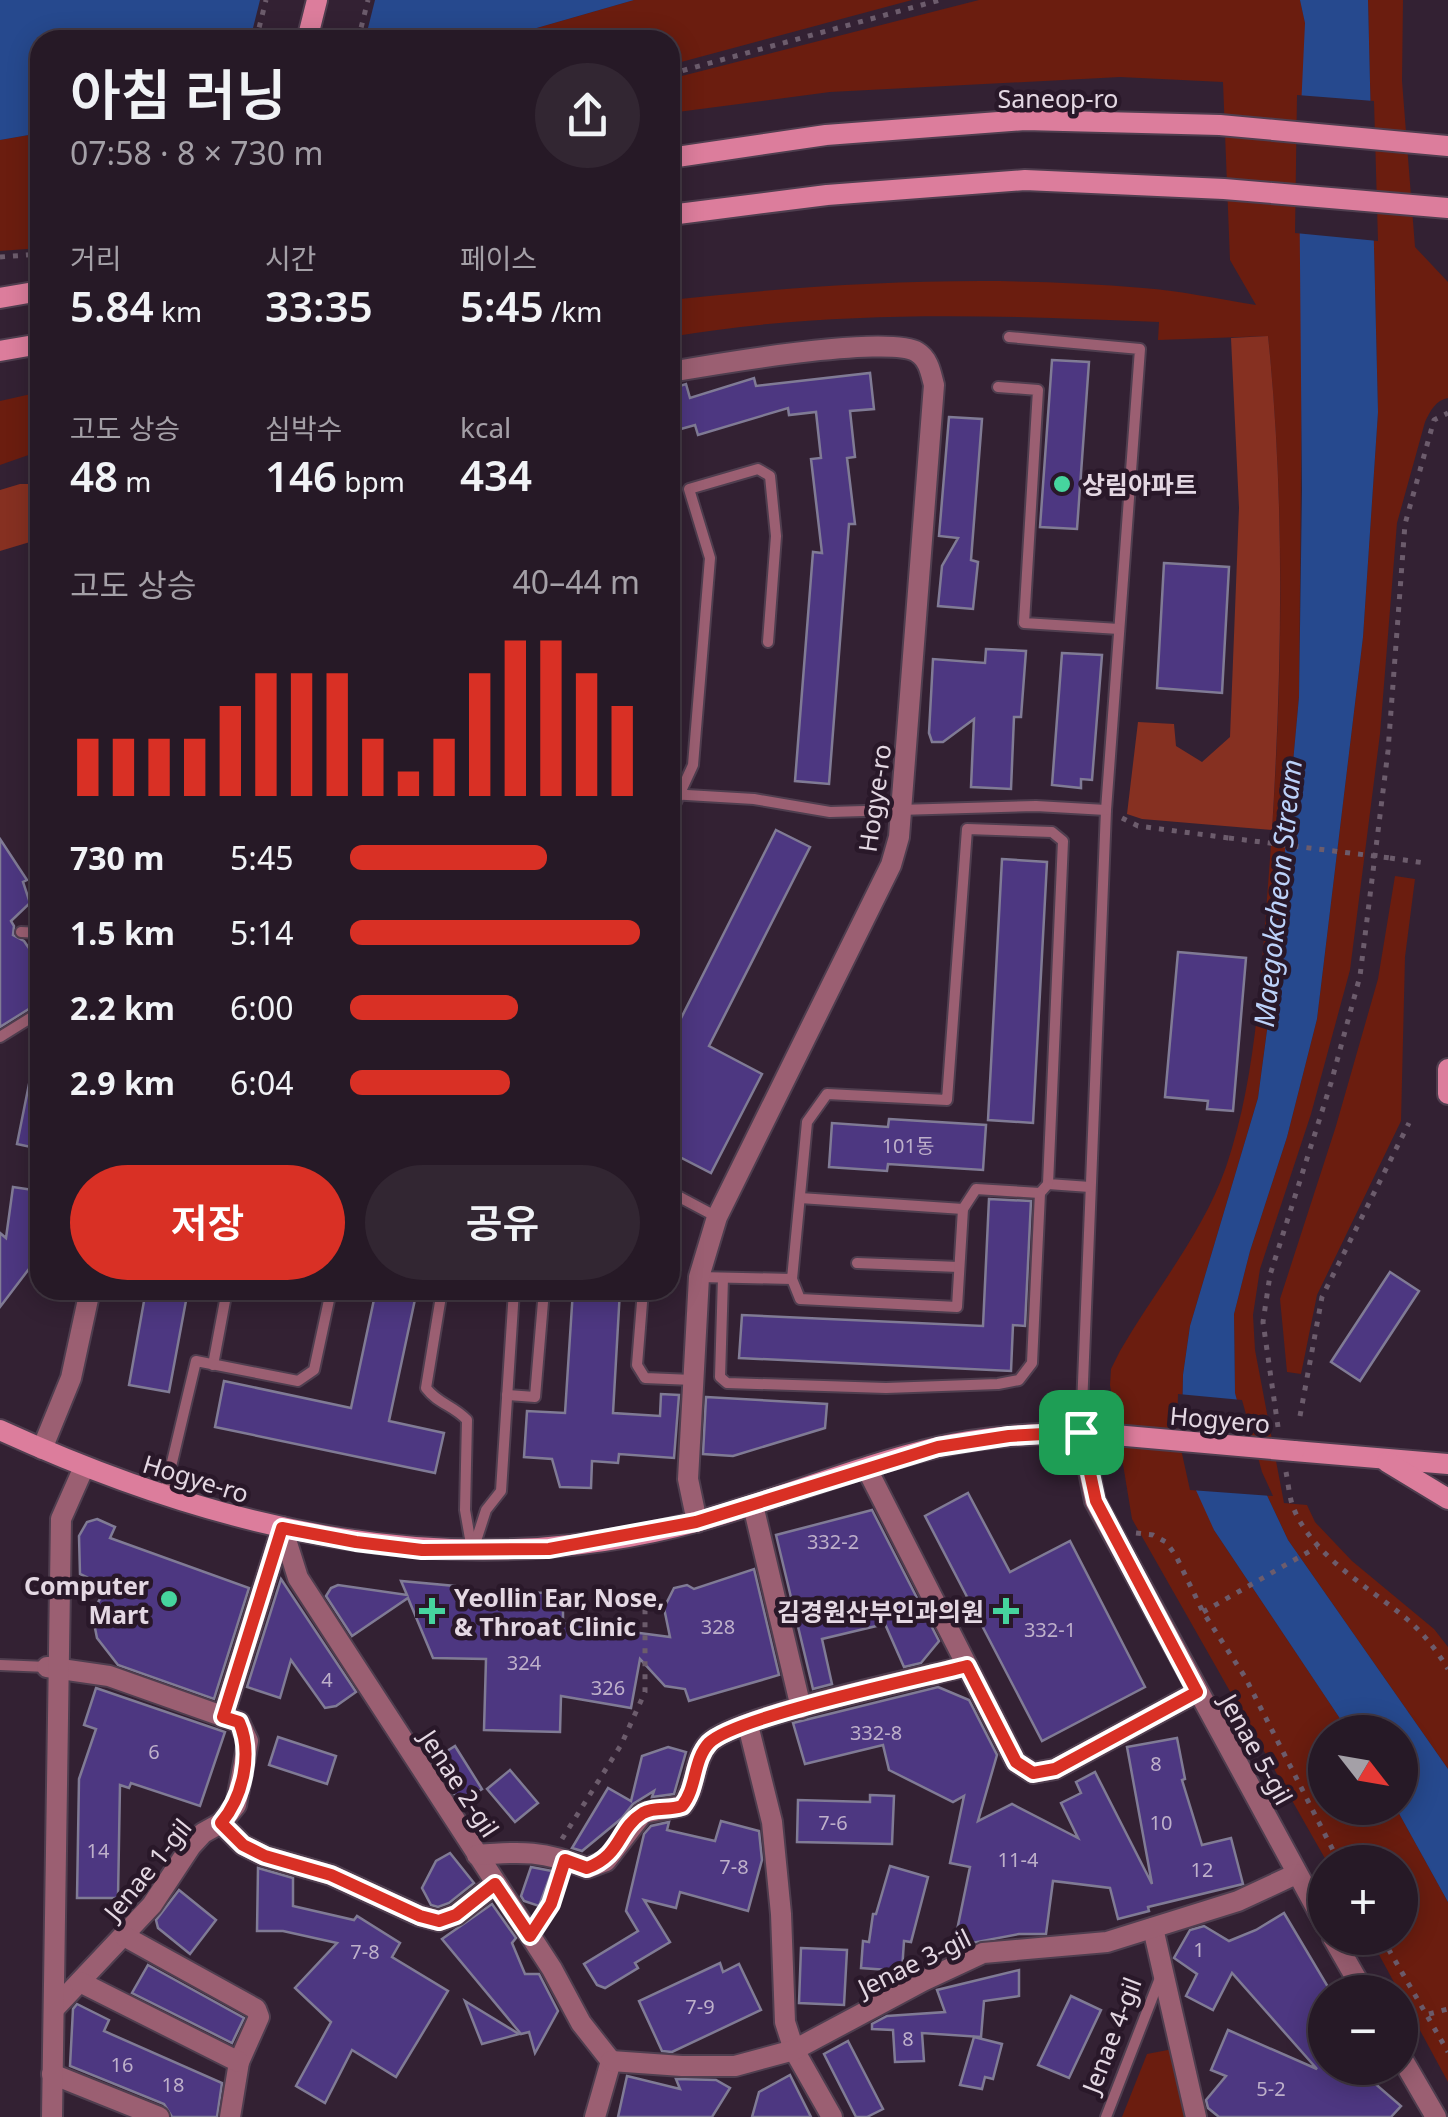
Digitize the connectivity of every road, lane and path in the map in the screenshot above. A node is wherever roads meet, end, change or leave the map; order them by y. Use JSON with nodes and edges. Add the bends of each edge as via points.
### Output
{"nodes":[{"id":1,"x":266,"y":0,"type":"edge"},
{"id":2,"x":317,"y":0,"type":"edge"},
{"id":3,"x":368,"y":0,"type":"edge"},
{"id":4,"x":940,"y":0,"type":"edge"},
{"id":5,"x":258,"y":30,"type":"edge"},
{"id":6,"x":310,"y":30,"type":"edge"},
{"id":7,"x":360,"y":30,"type":"edge"},
{"id":8,"x":680,"y":71,"type":"edge"},
{"id":9,"x":1438,"y":145,"type":"edge"},
{"id":10,"x":680,"y":157,"type":"edge"},
{"id":11,"x":1448,"y":208,"type":"edge"},
{"id":12,"x":680,"y":214,"type":"edge"},
{"id":13,"x":30,"y":255,"type":"edge"},
{"id":14,"x":0,"y":258,"type":"edge"},
{"id":15,"x":30,"y":293,"type":"edge"},
{"id":16,"x":0,"y":298,"type":"edge"},
{"id":17,"x":1009,"y":337,"type":"dead end"},
{"id":18,"x":30,"y":346,"type":"edge"},
{"id":19,"x":0,"y":350,"type":"edge"},
{"id":20,"x":680,"y":371,"type":"edge"},
{"id":21,"x":998,"y":387,"type":"dead end"},
{"id":22,"x":1448,"y":413,"type":"edge"},
{"id":23,"x":1119,"y":630,"type":"junction"},
{"id":24,"x":768,"y":642,"type":"dead end"},
{"id":25,"x":680,"y":786,"type":"edge"},
{"id":26,"x":680,"y":794,"type":"edge"},
{"id":27,"x":902,"y":810,"type":"junction"},
{"id":28,"x":1106,"y":810,"type":"junction"},
{"id":29,"x":1425,"y":863,"type":"dead end"},
{"id":30,"x":21,"y":932,"type":"dead end"},
{"id":31,"x":30,"y":932,"type":"edge"},
{"id":32,"x":30,"y":1018,"type":"edge"},
{"id":33,"x":0,"y":1036,"type":"edge"},
{"id":34,"x":1448,"y":1069,"type":"edge"},
{"id":35,"x":1448,"y":1094,"type":"edge"},
{"id":36,"x":1409,"y":1123,"type":"dead end"},
{"id":37,"x":1090,"y":1187,"type":"junction"},
{"id":38,"x":1044,"y":1189,"type":"junction"},
{"id":39,"x":680,"y":1197,"type":"edge"},
{"id":40,"x":800,"y":1198,"type":"junction"},
{"id":41,"x":963,"y":1209,"type":"junction"},
{"id":42,"x":717,"y":1217,"type":"junction"},
{"id":43,"x":858,"y":1263,"type":"dead end"},
{"id":44,"x":959,"y":1267,"type":"junction"},
{"id":45,"x":699,"y":1277,"type":"junction"},
{"id":46,"x":722,"y":1278,"type":"junction"},
{"id":47,"x":792,"y":1279,"type":"junction"},
{"id":48,"x":88,"y":1300,"type":"edge"},
{"id":49,"x":225,"y":1300,"type":"edge"},
{"id":50,"x":330,"y":1300,"type":"edge"},
{"id":51,"x":440,"y":1300,"type":"edge"},
{"id":52,"x":513,"y":1300,"type":"edge"},
{"id":53,"x":543,"y":1300,"type":"edge"},
{"id":54,"x":642,"y":1300,"type":"edge"},
{"id":55,"x":213,"y":1365,"type":"junction"},
{"id":56,"x":694,"y":1380,"type":"junction"},
{"id":57,"x":508,"y":1395,"type":"junction"},
{"id":58,"x":1300,"y":1416,"type":"dead end"},
{"id":59,"x":0,"y":1430,"type":"edge"},
{"id":60,"x":1081,"y":1432,"type":"junction"},
{"id":61,"x":1286,"y":1448,"type":"junction"},
{"id":62,"x":42,"y":1449,"type":"junction"},
{"id":63,"x":1381,"y":1458,"type":"junction"},
{"id":64,"x":1448,"y":1464,"type":"edge"},
{"id":65,"x":84,"y":1467,"type":"junction"},
{"id":66,"x":867,"y":1470,"type":"junction"},
{"id":67,"x":164,"y":1497,"type":"junction"},
{"id":68,"x":1448,"y":1499,"type":"edge"},
{"id":69,"x":753,"y":1505,"type":"junction"},
{"id":70,"x":696,"y":1522,"type":"junction"},
{"id":71,"x":282,"y":1528,"type":"junction"},
{"id":72,"x":1129,"y":1532,"type":"dead end"},
{"id":73,"x":1318,"y":1546,"type":"junction"},
{"id":74,"x":472,"y":1550,"type":"junction"},
{"id":75,"x":645,"y":1601,"type":"dead end"},
{"id":76,"x":1203,"y":1612,"type":"junction"},
{"id":77,"x":0,"y":1665,"type":"edge"},
{"id":78,"x":967,"y":1666,"type":"junction"},
{"id":79,"x":54,"y":1667,"type":"junction"},
{"id":80,"x":1448,"y":1668,"type":"edge"},
{"id":81,"x":1197,"y":1692,"type":"junction"},
{"id":82,"x":801,"y":1708,"type":"junction"},
{"id":83,"x":223,"y":1717,"type":"junction"},
{"id":84,"x":748,"y":1725,"type":"junction"},
{"id":85,"x":221,"y":1823,"type":"junction"},
{"id":86,"x":1330,"y":1845,"type":"edge"},
{"id":87,"x":477,"y":1855,"type":"junction"},
{"id":88,"x":559,"y":1857,"type":"junction"},
{"id":89,"x":1296,"y":1874,"type":"junction"},
{"id":90,"x":495,"y":1884,"type":"junction"},
{"id":91,"x":1308,"y":1895,"type":"edge"},
{"id":92,"x":1153,"y":1928,"type":"junction"},
{"id":93,"x":124,"y":1936,"type":"junction"},
{"id":94,"x":530,"y":1936,"type":"junction"},
{"id":95,"x":1393,"y":1955,"type":"edge"},
{"id":96,"x":1163,"y":1972,"type":"junction"},
{"id":97,"x":80,"y":1982,"type":"junction"},
{"id":98,"x":54,"y":2009,"type":"junction"},
{"id":99,"x":1448,"y":2009,"type":"edge"},
{"id":100,"x":1429,"y":2014,"type":"junction"},
{"id":101,"x":794,"y":2050,"type":"junction"},
{"id":102,"x":1448,"y":2052,"type":"edge"},
{"id":103,"x":611,"y":2061,"type":"junction"},
{"id":104,"x":239,"y":2062,"type":"junction"},
{"id":105,"x":52,"y":2074,"type":"junction"},
{"id":106,"x":1418,"y":2085,"type":"edge"},
{"id":107,"x":52,"y":2117,"type":"edge"},
{"id":108,"x":158,"y":2117,"type":"edge"},
{"id":109,"x":230,"y":2117,"type":"edge"},
{"id":110,"x":595,"y":2117,"type":"edge"},
{"id":111,"x":832,"y":2117,"type":"edge"},
{"id":112,"x":1106,"y":2117,"type":"edge"},
{"id":113,"x":1196,"y":2117,"type":"edge"},
{"id":114,"x":1436,"y":2117,"type":"edge"}],
"edges":[{"from":1,"to":5,"type":"path"},
{"from":2,"to":6,"type":"main road"},
{"from":3,"to":7,"type":"path"},
{"from":4,"to":8,"type":"path"},
{"from":9,"to":10,"type":"main road","name":"Saneop-ro","via":[[1220,126],[1025,120],[826,135]]},
{"from":11,"to":12,"type":"main road","via":[[1025,180]]},
{"from":13,"to":14,"type":"path"},
{"from":15,"to":16,"type":"main road"},
{"from":17,"to":23,"type":"lane","via":[[1140,349]]},
{"from":18,"to":19,"type":"main road"},
{"from":20,"to":27,"type":"street","name":"Hogye-ro","via":[[893,346],[917,351],[930,366],[934,386]]},
{"from":21,"to":23,"type":"lane","via":[[1038,390],[1024,624]]},
{"from":22,"to":61,"type":"path","via":[[1434,420],[1405,524],[1388,751],[1360,976],[1262,1322]]},
{"from":23,"to":28,"type":"lane"},
{"from":24,"to":25,"type":"lane","via":[[776,536],[770,476],[758,469],[689,488],[710,558],[693,765]]},
{"from":26,"to":27,"type":"lane","via":[[830,812]]},
{"from":27,"to":28,"type":"lane"},
{"from":27,"to":42,"type":"street","name":"Hogye-ro","via":[[891,864]]},
{"from":28,"to":29,"type":"path","bridge":true,"via":[[1138,826]]},
{"from":28,"to":37,"type":"lane"},
{"from":30,"to":31,"type":"lane"},
{"from":32,"to":33,"type":"lane"},
{"from":34,"to":35,"type":"main road"},
{"from":36,"to":58,"type":"path","via":[[1322,1298]]},
{"from":37,"to":38,"type":"lane"},
{"from":37,"to":60,"type":"lane"},
{"from":38,"to":40,"type":"lane","via":[[1062,842],[1052,832],[967,829],[947,1100],[827,1094],[808,1122]]},
{"from":38,"to":41,"type":"lane","via":[[976,1189]]},
{"from":38,"to":46,"type":"lane","via":[[1032,1363],[1019,1380],[886,1388],[727,1383],[720,1377]]},
{"from":39,"to":42,"type":"lane"},
{"from":40,"to":41,"type":"lane"},
{"from":40,"to":47,"type":"lane"},
{"from":41,"to":44,"type":"lane"},
{"from":42,"to":45,"type":"street","name":"Hogye-ro"},
{"from":43,"to":44,"type":"lane"},
{"from":44,"to":47,"type":"lane","via":[[957,1307],[800,1299]]},
{"from":45,"to":46,"type":"lane"},
{"from":45,"to":56,"type":"street","name":"Hogye-ro"},
{"from":46,"to":47,"type":"lane"},
{"from":48,"to":62,"type":"street","via":[[71,1378]]},
{"from":49,"to":55,"type":"lane"},
{"from":50,"to":55,"type":"lane","via":[[314,1370],[298,1381]]},
{"from":51,"to":74,"type":"lane","via":[[426,1388],[467,1420],[465,1510]]},
{"from":52,"to":57,"type":"lane"},
{"from":53,"to":57,"type":"lane","via":[[535,1398]]},
{"from":54,"to":56,"type":"lane","via":[[637,1365],[645,1378]]},
{"from":55,"to":67,"type":"lane","via":[[196,1361]]},
{"from":56,"to":70,"type":"street","name":"Hogye-ro","via":[[688,1479]]},
{"from":57,"to":74,"type":"lane","via":[[502,1491],[486,1510]]},
{"from":59,"to":62,"type":"main road","name":"Hogye-ro"},
{"from":60,"to":61,"type":"main road","name":"Hogyero","bridge":true},
{"from":60,"to":66,"type":"main road","name":"Hogye-ro","via":[[938,1447]]},
{"from":60,"to":81,"type":"street","name":"Jenae 5-gil","via":[[1096,1501]]},
{"from":61,"to":63,"type":"main road"},
{"from":61,"to":73,"type":"path","via":[[1292,1506]]},
{"from":62,"to":65,"type":"main road","name":"Hogye-ro"},
{"from":63,"to":64,"type":"main road"},
{"from":63,"to":68,"type":"main road"},
{"from":65,"to":67,"type":"main road","name":"Hogye-ro"},
{"from":65,"to":79,"type":"street","via":[[62,1518]]},
{"from":66,"to":69,"type":"main road","name":"Hogye-ro"},
{"from":66,"to":78,"type":"street"},
{"from":67,"to":71,"type":"main road","name":"Hogye-ro"},
{"from":69,"to":70,"type":"main road","name":"Hogye-ro"},
{"from":69,"to":82,"type":"street"},
{"from":70,"to":74,"type":"main road","name":"Hogye-ro","via":[[549,1549]]},
{"from":71,"to":74,"type":"main road","name":"Hogye-ro","via":[[422,1550]]},
{"from":71,"to":83,"type":"street"},
{"from":71,"to":87,"type":"street","name":"Jenae 2-gil","via":[[298,1578]]},
{"from":72,"to":76,"type":"path","via":[[1166,1542]]},
{"from":73,"to":76,"type":"path"},
{"from":73,"to":80,"type":"path","via":[[1404,1616]]},
{"from":75,"to":88,"type":"path","via":[[645,1692]]},
{"from":76,"to":86,"type":"path","via":[[1245,1677]]},
{"from":77,"to":79,"type":"lane"},
{"from":78,"to":81,"type":"street","via":[[1016,1762],[1033,1773],[1055,1769]]},
{"from":78,"to":82,"type":"street"},
{"from":79,"to":83,"type":"street","via":[[109,1676]]},
{"from":79,"to":98,"type":"street"},
{"from":81,"to":89,"type":"street","name":"Jenae 5-gil"},
{"from":82,"to":84,"type":"street"},
{"from":83,"to":85,"type":"street","name":"Jenae 1-gil","via":[[239,1722],[248,1741],[236,1805]]},
{"from":84,"to":88,"type":"street","via":[[710,1741],[690,1797],[682,1806],[643,1813],[606,1861],[587,1868]]},
{"from":84,"to":101,"type":"street","via":[[772,1822],[786,2022]]},
{"from":85,"to":90,"type":"street","via":[[265,1856],[331,1875],[439,1921]]},
{"from":85,"to":93,"type":"street","name":"Jenae 1-gil","via":[[191,1846]]},
{"from":87,"to":88,"type":"street","via":[[527,1850]]},
{"from":87,"to":90,"type":"street","name":"Jenae 2-gil"},
{"from":88,"to":94,"type":"lane","via":[[551,1904]]},
{"from":89,"to":91,"type":"street","name":"Jenae 5-gil"},
{"from":89,"to":92,"type":"street","name":"Jenae 3-gil"},
{"from":90,"to":94,"type":"street","name":"Jenae 2-gil"},
{"from":92,"to":96,"type":"street","name":"Jenae 4-gil"},
{"from":92,"to":101,"type":"street","name":"Jenae 3-gil","via":[[1106,1942],[982,1953]]},
{"from":93,"to":97,"type":"street","name":"Jenae 1-gil"},
{"from":93,"to":104,"type":"street","via":[[256,2009],[260,2017]]},
{"from":94,"to":103,"type":"street","name":"Jenae 2-gil"},
{"from":95,"to":100,"type":"path"},
{"from":96,"to":112,"type":"lane","name":"Jenae 4-gil"},
{"from":96,"to":113,"type":"street","name":"Jenae 4-gil"},
{"from":97,"to":98,"type":"street","name":"Jenae 1-gil"},
{"from":97,"to":104,"type":"street"},
{"from":98,"to":105,"type":"street"},
{"from":99,"to":100,"type":"path"},
{"from":100,"to":102,"type":"path"},
{"from":101,"to":103,"type":"street","name":"Jenae 3-gil","via":[[735,2066]]},
{"from":101,"to":111,"type":"street"},
{"from":103,"to":110,"type":"street"},
{"from":104,"to":109,"type":"street"},
{"from":105,"to":107,"type":"street"},
{"from":105,"to":108,"type":"street"},
{"from":106,"to":114,"type":"street"}]}
